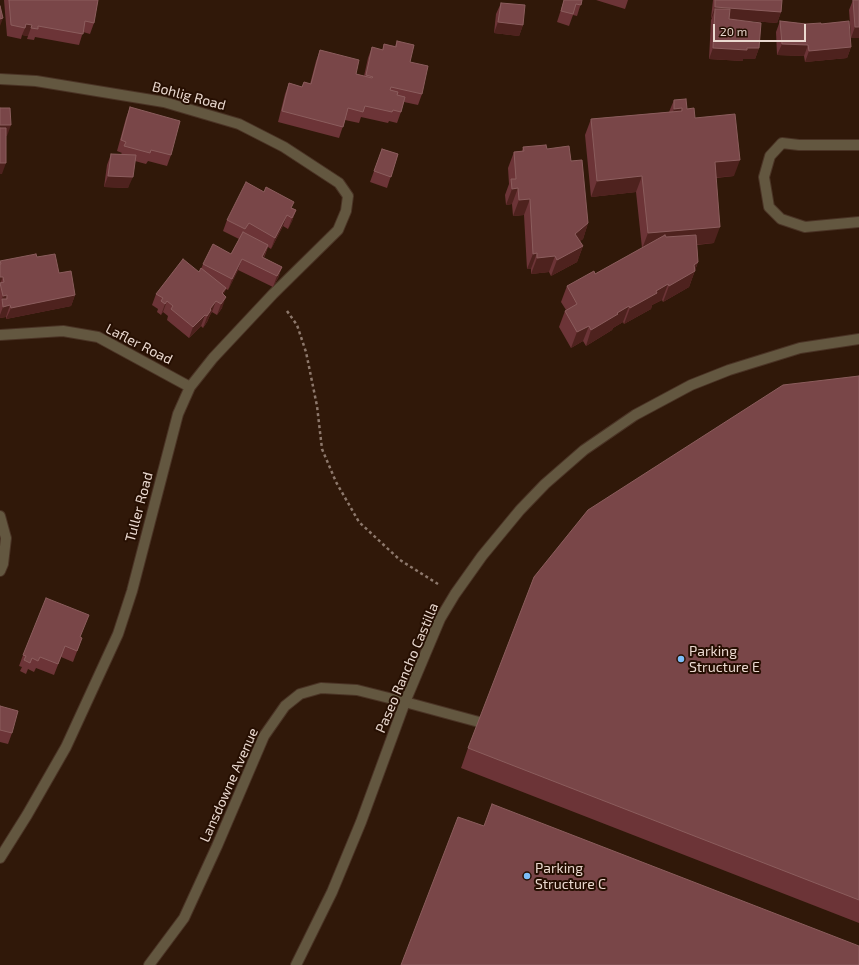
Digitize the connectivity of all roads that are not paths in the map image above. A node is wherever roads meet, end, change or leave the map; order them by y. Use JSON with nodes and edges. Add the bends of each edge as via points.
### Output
{"nodes":[{"id":1,"x":0,"y":79,"type":"edge"},
{"id":2,"x":859,"y":145,"type":"edge"},
{"id":3,"x":348,"y":196,"type":"joint"},
{"id":4,"x":859,"y":222,"type":"edge"},
{"id":5,"x":0,"y":336,"type":"edge"},
{"id":6,"x":859,"y":339,"type":"edge"},
{"id":7,"x":190,"y":387,"type":"junction"},
{"id":8,"x":0,"y":516,"type":"edge"},
{"id":9,"x":0,"y":571,"type":"edge"},
{"id":10,"x":405,"y":702,"type":"junction"},
{"id":11,"x":479,"y":722,"type":"edge"},
{"id":12,"x":0,"y":858,"type":"edge"},
{"id":13,"x":150,"y":965,"type":"edge"},
{"id":14,"x":296,"y":965,"type":"edge"}],
"edges":[{"from":1,"to":3,"type":"street","name":"Bohlig Road","via":[[36,81],[164,102],[239,124],[284,147],[339,183]]},
{"from":2,"to":4,"type":"street","via":[[782,143],[770,156],[764,177],[769,207],[781,219],[805,227]]},
{"from":3,"to":7,"type":"street","name":"Tuller Road","via":[[346,211],[338,230],[273,294],[213,358]]},
{"from":5,"to":7,"type":"street","name":"Lafler Road","via":[[63,330],[98,337]]},
{"from":6,"to":10,"type":"street","name":"Paseo Rancho Castilla","via":[[800,348],[691,385],[635,415],[584,450],[520,510],[455,594],[440,619]]},
{"from":7,"to":12,"type":"street","name":"Tuller Road","via":[[178,414],[132,592],[118,634],[66,747]]},
{"from":8,"to":9,"type":"street","via":[[6,538]]},
{"from":10,"to":11,"type":"street","name":"Lansdowne Avenue"},
{"from":10,"to":13,"type":"street","name":"Lansdowne Avenue","via":[[357,690],[322,688],[300,694],[285,706],[264,736],[184,918]]},
{"from":10,"to":14,"type":"street","name":"Paseo Rancho Castilla","via":[[332,892]]}]}
